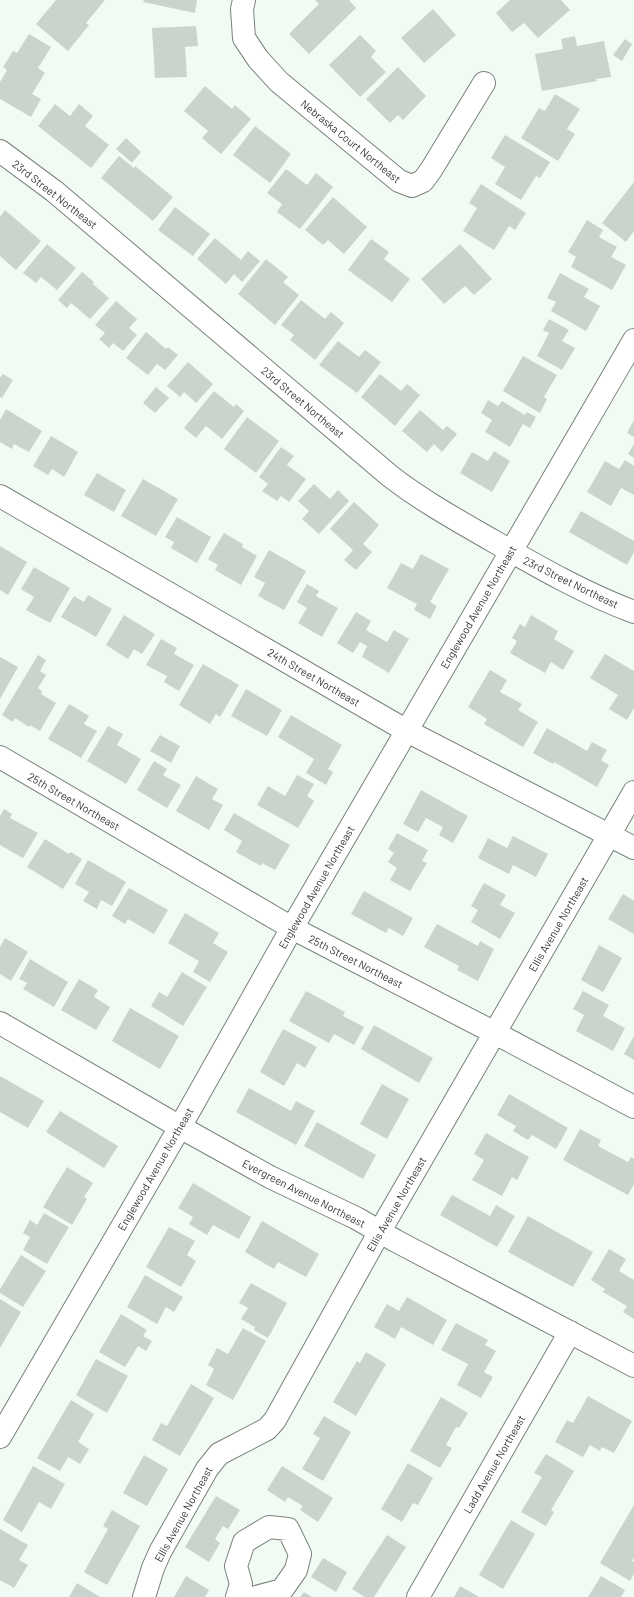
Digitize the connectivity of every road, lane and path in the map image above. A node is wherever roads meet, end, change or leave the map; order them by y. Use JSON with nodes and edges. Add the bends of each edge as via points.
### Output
{"nodes":[{"id":1,"x":243,"y":4,"type":"edge"},
{"id":2,"x":484,"y":83,"type":"dead end"},
{"id":3,"x":0,"y":151,"type":"edge"},
{"id":4,"x":634,"y":340,"type":"edge"},
{"id":5,"x":0,"y":496,"type":"edge"},
{"id":6,"x":510,"y":551,"type":"junction"},
{"id":7,"x":634,"y":612,"type":"edge"},
{"id":8,"x":408,"y":731,"type":"junction"},
{"id":9,"x":0,"y":757,"type":"edge"},
{"id":10,"x":634,"y":792,"type":"edge"},
{"id":11,"x":609,"y":834,"type":"junction"},
{"id":12,"x":634,"y":848,"type":"edge"},
{"id":13,"x":292,"y":928,"type":"junction"},
{"id":14,"x":0,"y":1023,"type":"edge"},
{"id":15,"x":495,"y":1033,"type":"junction"},
{"id":16,"x":634,"y":1107,"type":"edge"},
{"id":17,"x":180,"y":1127,"type":"junction"},
{"id":18,"x":380,"y":1231,"type":"junction"},
{"id":19,"x":570,"y":1332,"type":"junction"},
{"id":20,"x":634,"y":1366,"type":"edge"},
{"id":21,"x":0,"y":1437,"type":"edge"},
{"id":22,"x":144,"y":1597,"type":"edge"},
{"id":23,"x":238,"y":1597,"type":"edge"},
{"id":24,"x":256,"y":1597,"type":"edge"},
{"id":25,"x":418,"y":1597,"type":"edge"}],
"edges":[{"from":1,"to":2,"type":"street","name":"Nebraska Court Northeast","via":[[244,38],[258,59],[279,82],[384,170],[399,181],[412,186],[423,181],[431,170]]},
{"from":3,"to":6,"type":"street","name":"23rd Street Northeast","via":[[54,191],[390,476],[439,510]]},
{"from":4,"to":6,"type":"street","name":"Englewood Avenue Northeast"},
{"from":5,"to":8,"type":"street","name":"24th Street Northeast"},
{"from":6,"to":7,"type":"street","name":"23rd Street Northeast","via":[[606,601]]},
{"from":6,"to":8,"type":"street","name":"Englewood Avenue Northeast"},
{"from":8,"to":11,"type":"street","name":"24th Street Northeast"},
{"from":8,"to":13,"type":"street","name":"Englewood Avenue Northeast"},
{"from":9,"to":13,"type":"street","name":"25th Street Northeast"},
{"from":10,"to":11,"type":"street","name":"Ellis Avenue Northeast"},
{"from":11,"to":12,"type":"street","name":"24th Street Northeast"},
{"from":11,"to":15,"type":"street","name":"Ellis Avenue Northeast"},
{"from":13,"to":15,"type":"street","name":"25th Street Northeast"},
{"from":13,"to":17,"type":"street","name":"Englewood Avenue Northeast"},
{"from":14,"to":17,"type":"street","name":"Evergreen Avenue Northeast"},
{"from":15,"to":16,"type":"street","name":"25th Street Northeast"},
{"from":15,"to":18,"type":"street","name":"Ellis Avenue Northeast"},
{"from":17,"to":18,"type":"street","name":"Evergreen Avenue Northeast","via":[[270,1177]]},
{"from":17,"to":21,"type":"street","name":"Englewood Avenue Northeast"},
{"from":18,"to":19,"type":"street","name":"Evergreen Avenue Northeast"},
{"from":18,"to":22,"type":"street","name":"Ellis Avenue Northeast","via":[[275,1420],[267,1429],[219,1454],[207,1469],[160,1552]]},
{"from":19,"to":20,"type":"street","name":"Evergreen Avenue Northeast"},
{"from":19,"to":25,"type":"street","name":"Ladd Avenue Northeast"},
{"from":23,"to":24,"type":"street","via":[[241,1584],[236,1566],[244,1542],[269,1527],[288,1529],[300,1554],[296,1570],[282,1590]]}]}
